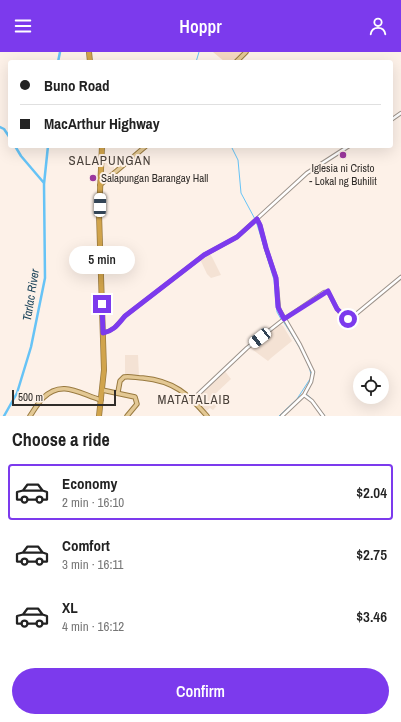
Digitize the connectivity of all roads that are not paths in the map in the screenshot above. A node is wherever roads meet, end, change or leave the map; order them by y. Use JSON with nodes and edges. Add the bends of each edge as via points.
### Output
{"nodes":[{"id":1,"x":246,"y":52,"type":"edge"},
{"id":2,"x":238,"y":60,"type":"edge"},
{"id":3,"x":102,"y":148,"type":"edge"},
{"id":4,"x":144,"y":148,"type":"edge"},
{"id":5,"x":346,"y":148,"type":"edge"},
{"id":6,"x":100,"y":185,"type":"junction"},
{"id":7,"x":256,"y":220,"type":"junction"},
{"id":8,"x":401,"y":277,"type":"edge"},
{"id":9,"x":284,"y":319,"type":"junction"},
{"id":10,"x":103,"y":333,"type":"junction"},
{"id":11,"x":102,"y":390,"type":"junction"},
{"id":12,"x":118,"y":392,"type":"junction"},
{"id":13,"x":304,"y":395,"type":"junction"},
{"id":14,"x":101,"y":400,"type":"junction"},
{"id":15,"x":192,"y":400,"type":"junction"},
{"id":16,"x":31,"y":416,"type":"edge"},
{"id":17,"x":99,"y":416,"type":"edge"},
{"id":18,"x":127,"y":416,"type":"edge"},
{"id":19,"x":207,"y":416,"type":"edge"},
{"id":20,"x":282,"y":416,"type":"edge"},
{"id":21,"x":323,"y":416,"type":"edge"}],
"edges":[{"from":1,"to":2,"type":"main road"},
{"from":3,"to":6,"type":"highway"},
{"from":4,"to":6,"type":"main road"},
{"from":5,"to":7,"type":"street","via":[[307,173]]},
{"from":6,"to":10,"type":"highway"},
{"from":7,"to":9,"type":"street","via":[[260,225],[276,278],[278,307]]},
{"from":7,"to":10,"type":"street","via":[[237,237],[204,255],[125,316],[116,328]]},
{"from":8,"to":9,"type":"street","via":[[350,319],[337,309],[328,291]]},
{"from":9,"to":13,"type":"street","via":[[313,372]]},
{"from":9,"to":15,"type":"street","via":[[247,348]]},
{"from":10,"to":11,"type":"highway"},
{"from":11,"to":12,"type":"main road"},
{"from":11,"to":14,"type":"highway"},
{"from":12,"to":15,"type":"main road","via":[[121,380],[124,377],[131,377],[168,384]]},
{"from":12,"to":18,"type":"main road","via":[[137,399],[137,404]]},
{"from":13,"to":20,"type":"street"},
{"from":13,"to":21,"type":"street"},
{"from":14,"to":16,"type":"main road","via":[[65,388],[52,391],[45,396]]},
{"from":14,"to":17,"type":"highway"},
{"from":15,"to":19,"type":"main road"}]}
